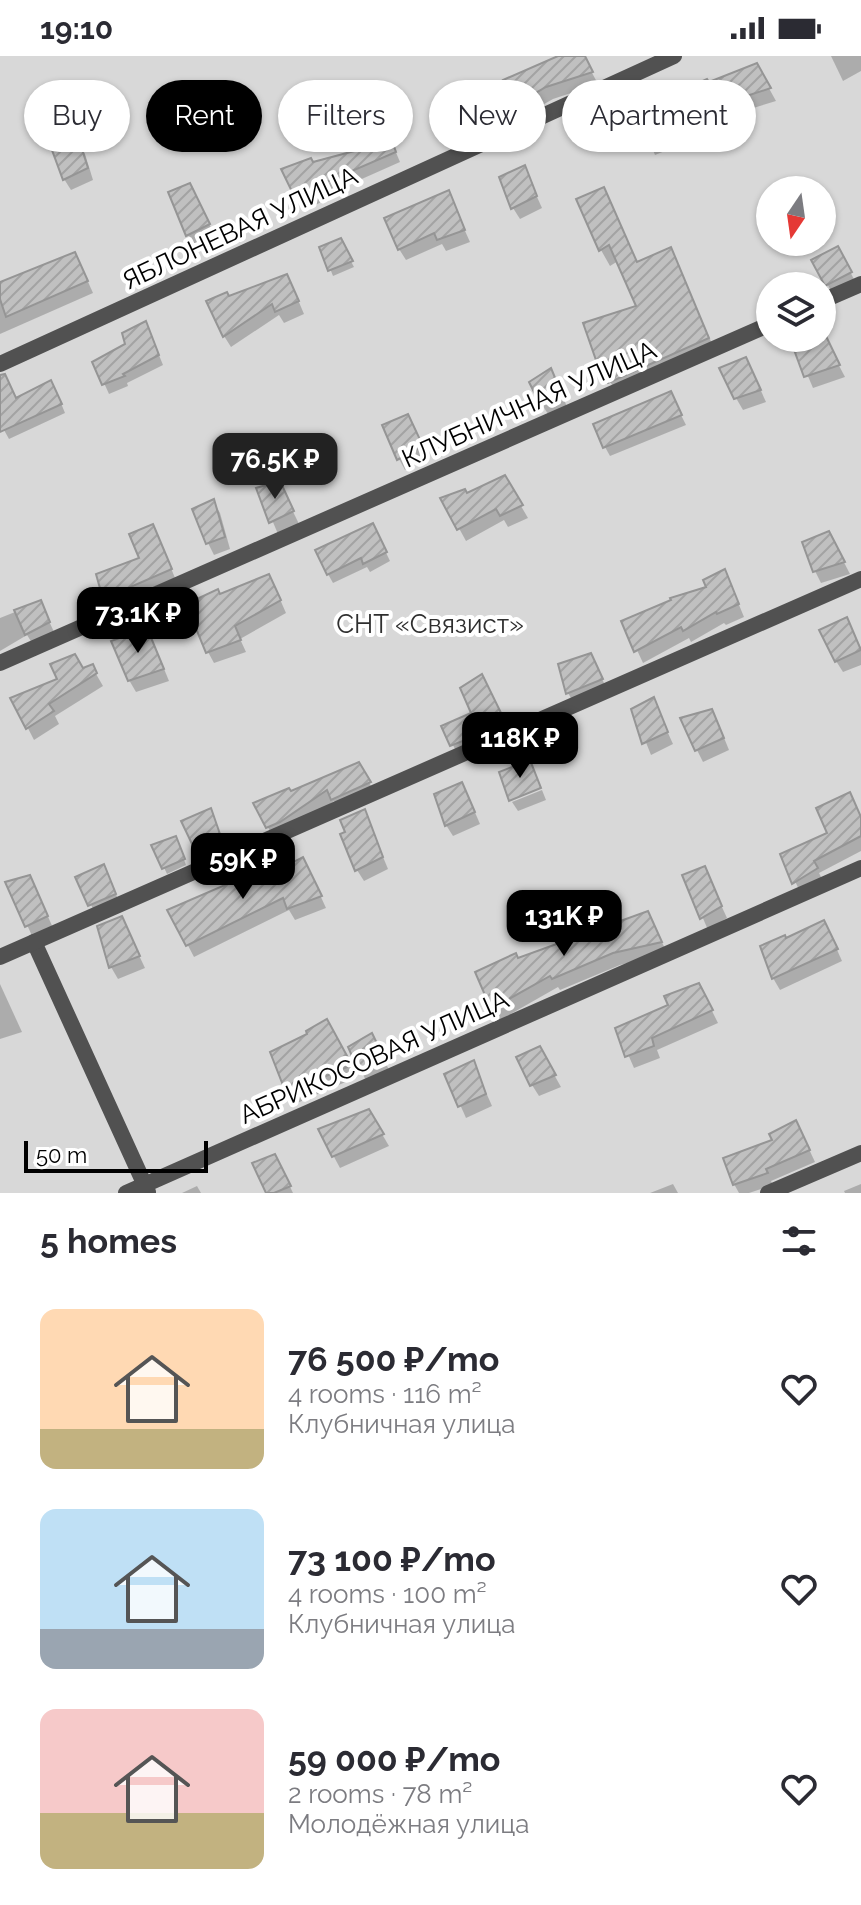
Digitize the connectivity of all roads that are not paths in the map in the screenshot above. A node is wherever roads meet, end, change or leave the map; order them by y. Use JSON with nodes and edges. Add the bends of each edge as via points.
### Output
{"nodes":[{"id":1,"x":674,"y":56,"type":"edge"},
{"id":2,"x":861,"y":284,"type":"edge"},
{"id":3,"x":836,"y":295,"type":"edge"},
{"id":4,"x":756,"y":330,"type":"edge"},
{"id":5,"x":0,"y":364,"type":"edge"},
{"id":6,"x":861,"y":579,"type":"edge"},
{"id":7,"x":0,"y":663,"type":"edge"},
{"id":8,"x":861,"y":868,"type":"edge"},
{"id":9,"x":34,"y":942,"type":"junction"},
{"id":10,"x":0,"y":957,"type":"edge"},
{"id":11,"x":861,"y":1153,"type":"edge"},
{"id":12,"x":147,"y":1189,"type":"edge"},
{"id":13,"x":126,"y":1193,"type":"edge"},
{"id":14,"x":768,"y":1193,"type":"edge"}],
"edges":[{"from":1,"to":5,"type":"street","name":"ЯБЛОНЕВАЯ УЛИЦА"},
{"from":2,"to":3,"type":"street"},
{"from":4,"to":7,"type":"street","name":"КЛУБНИЧНАЯ УЛИЦА"},
{"from":6,"to":9,"type":"street"},
{"from":8,"to":12,"type":"street","name":"АБРИКОСОВАЯ УЛИЦА"},
{"from":9,"to":10,"type":"street"},
{"from":9,"to":12,"type":"street"},
{"from":11,"to":14,"type":"street"},
{"from":12,"to":13,"type":"street","name":"АБРИКОСОВАЯ УЛИЦА"}]}
